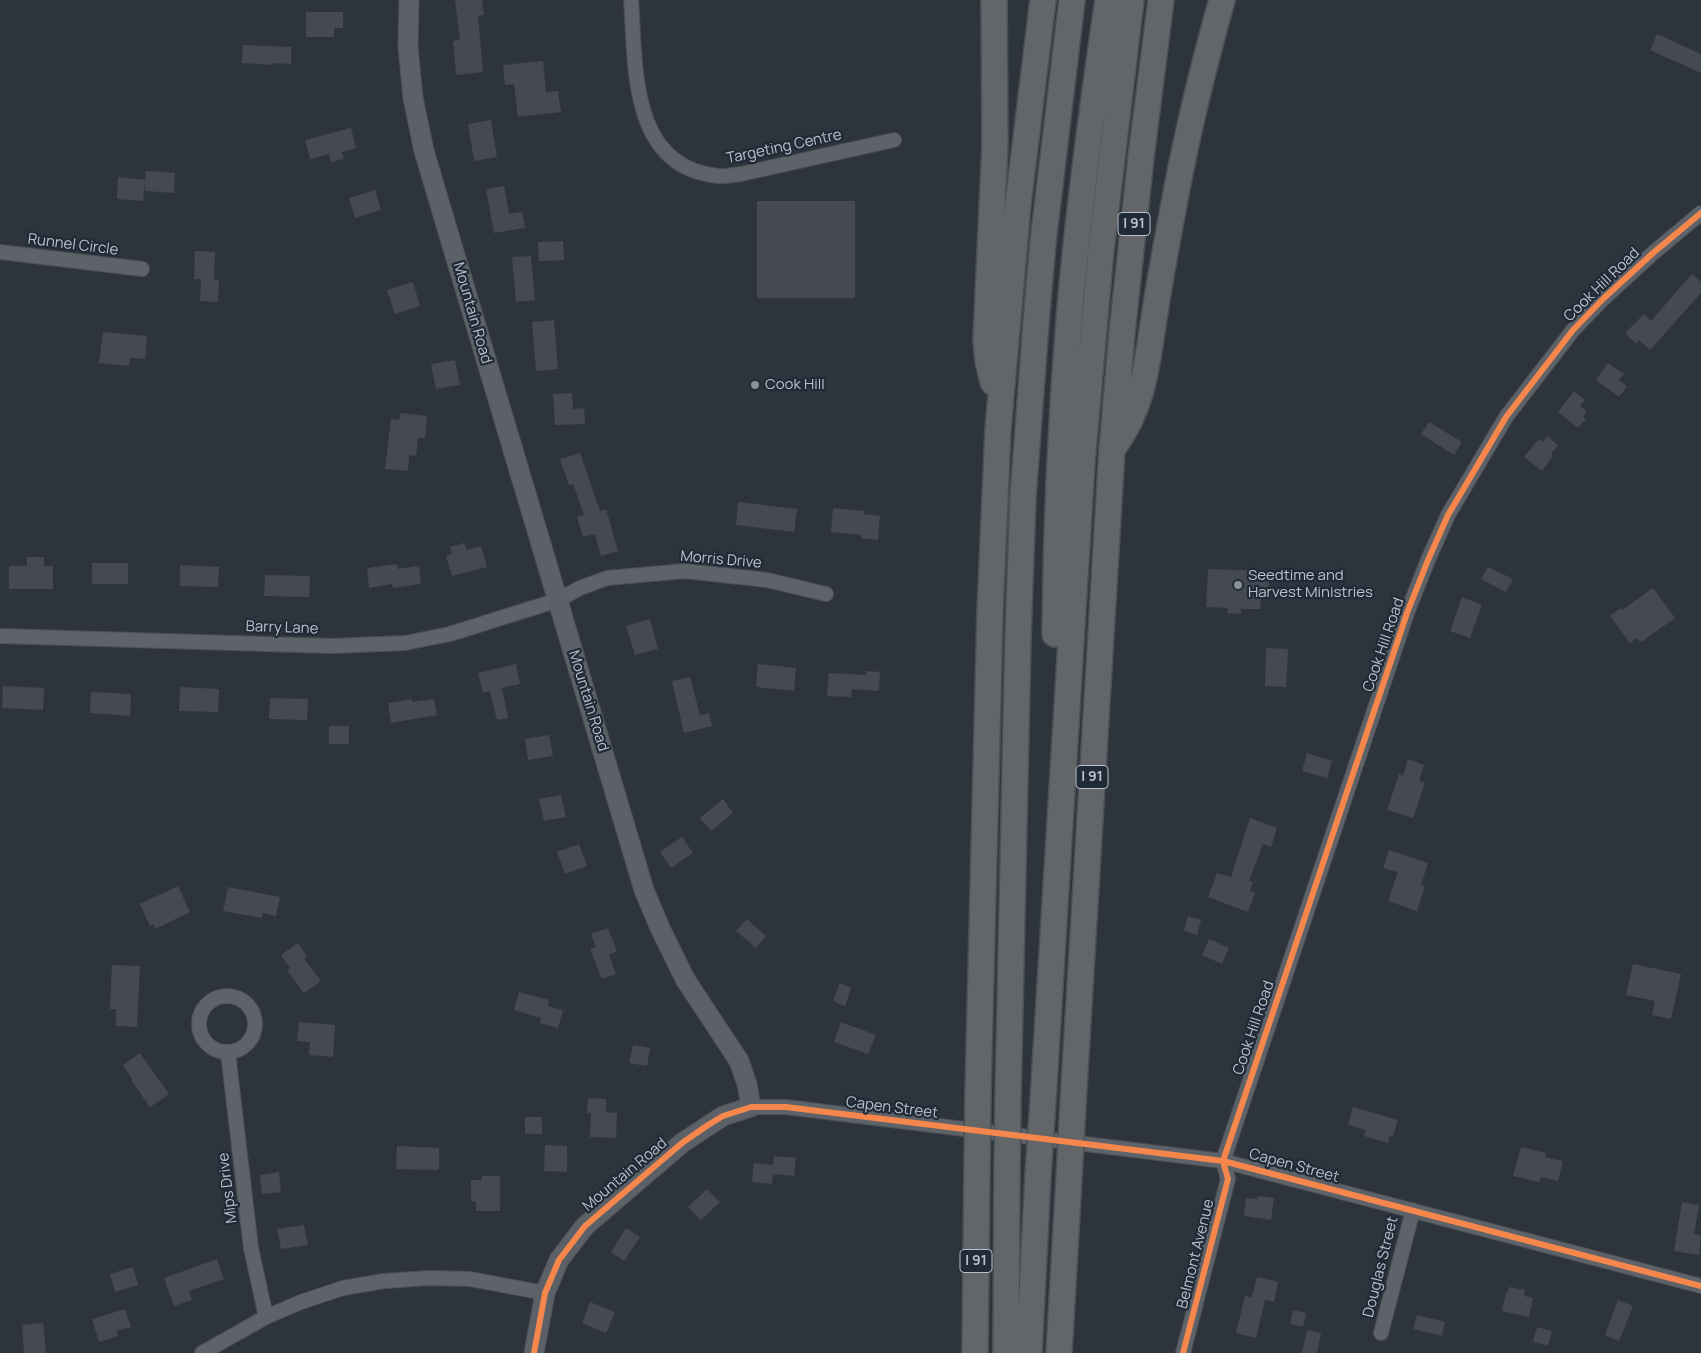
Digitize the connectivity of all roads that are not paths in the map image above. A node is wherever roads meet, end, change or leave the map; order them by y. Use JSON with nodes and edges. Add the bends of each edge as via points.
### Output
{"nodes":[{"id":1,"x":409,"y":0,"type":"edge"},
{"id":2,"x":631,"y":0,"type":"edge"},
{"id":3,"x":994,"y":0,"type":"edge"},
{"id":4,"x":1043,"y":0,"type":"edge"},
{"id":5,"x":1072,"y":0,"type":"edge"},
{"id":6,"x":1091,"y":0,"type":"edge"},
{"id":7,"x":1108,"y":0,"type":"edge"},
{"id":8,"x":1131,"y":0,"type":"edge"},
{"id":9,"x":1161,"y":0,"type":"edge"},
{"id":10,"x":1222,"y":0,"type":"edge"},
{"id":11,"x":894,"y":140,"type":"dead end"},
{"id":12,"x":1701,"y":214,"type":"edge"},
{"id":13,"x":0,"y":252,"type":"edge"},
{"id":14,"x":142,"y":269,"type":"dead end"},
{"id":15,"x":1000,"y":400,"type":"junction"},
{"id":16,"x":1112,"y":449,"type":"junction"},
{"id":17,"x":826,"y":594,"type":"dead end"},
{"id":18,"x":558,"y":600,"type":"junction"},
{"id":19,"x":0,"y":636,"type":"edge"},
{"id":20,"x":1015,"y":794,"type":"junction"},
{"id":21,"x":1059,"y":846,"type":"junction"},
{"id":22,"x":228,"y":1053,"type":"junction"},
{"id":23,"x":752,"y":1107,"type":"junction"},
{"id":24,"x":1223,"y":1161,"type":"junction"},
{"id":25,"x":1413,"y":1210,"type":"junction"},
{"id":26,"x":1701,"y":1286,"type":"edge"},
{"id":27,"x":545,"y":1293,"type":"junction"},
{"id":28,"x":266,"y":1317,"type":"junction"},
{"id":29,"x":1381,"y":1333,"type":"dead end"},
{"id":30,"x":202,"y":1353,"type":"edge"},
{"id":31,"x":534,"y":1353,"type":"edge"},
{"id":32,"x":975,"y":1353,"type":"edge"},
{"id":33,"x":1006,"y":1353,"type":"edge"},
{"id":34,"x":1029,"y":1353,"type":"edge"},
{"id":35,"x":1060,"y":1353,"type":"edge"},
{"id":36,"x":1183,"y":1353,"type":"edge"}],
"edges":[{"from":1,"to":18,"type":"street","name":"Mountain Road","via":[[408,47],[413,98],[424,151]]},
{"from":2,"to":11,"type":"street","name":"Targeting Centre","via":[[642,112],[652,136],[684,168],[720,176],[741,174]]},
{"from":3,"to":15,"type":"highway","via":[[994,153],[986,340],[990,373]]},
{"from":4,"to":15,"type":"highway","number":"I 91","via":[[1018,204]]},
{"from":5,"to":20,"type":"highway","via":[[1043,242],[1029,412],[1020,570]]},
{"from":6,"to":20,"type":"highway","via":[[1043,383],[1024,708]]},
{"from":7,"to":21,"type":"highway","via":[[1077,235],[1062,418],[1055,621]]},
{"from":8,"to":21,"type":"highway","via":[[1088,386]]},
{"from":9,"to":16,"type":"highway","number":"I 91","via":[[1141,157]]},
{"from":10,"to":16,"type":"highway","via":[[1178,183],[1142,390],[1129,422]]},
{"from":12,"to":24,"type":"street","name":"Cook Hill Road","via":[[1611,291],[1573,330],[1506,417],[1448,515],[1407,613]]},
{"from":13,"to":14,"type":"street","name":"Runnel Circle"},
{"from":15,"to":32,"type":"highway","number":"I 91","bridge":true,"via":[[990,612]]},
{"from":16,"to":35,"type":"highway","number":"I 91","bridge":true},
{"from":17,"to":18,"type":"street","name":"Morris Drive","via":[[767,580],[685,571],[606,578]]},
{"from":18,"to":19,"type":"street","name":"Barry Lane","via":[[450,634],[405,643],[332,646]]},
{"from":18,"to":23,"type":"street","name":"Mountain Road","via":[[644,890],[685,979],[739,1061]]},
{"from":20,"to":33,"type":"highway","bridge":true},
{"from":21,"to":34,"type":"highway","bridge":true},
{"from":22,"to":22,"type":"street","via":[[237,1051],[251,1039],[255,1021],[247,1004],[230,996],[221,996],[212,1000],[200,1014],[199,1033],[210,1048]]},
{"from":22,"to":28,"type":"street","name":"Mips Drive","via":[[251,1248]]},
{"from":23,"to":24,"type":"street","name":"Capen Street","via":[[786,1107]]},
{"from":23,"to":27,"type":"street","name":"Mountain Road","via":[[723,1116],[682,1143],[585,1226],[559,1260]]},
{"from":24,"to":25,"type":"street","name":"Capen Street"},
{"from":24,"to":36,"type":"street","name":"Belmont Avenue","via":[[1228,1179]]},
{"from":25,"to":26,"type":"street","name":"Capen Street"},
{"from":25,"to":29,"type":"street","name":"Douglas Street"},
{"from":27,"to":28,"type":"street","via":[[470,1279],[384,1281],[343,1288]]},
{"from":27,"to":31,"type":"street","name":"Mountain Road"},
{"from":28,"to":30,"type":"street"}]}
